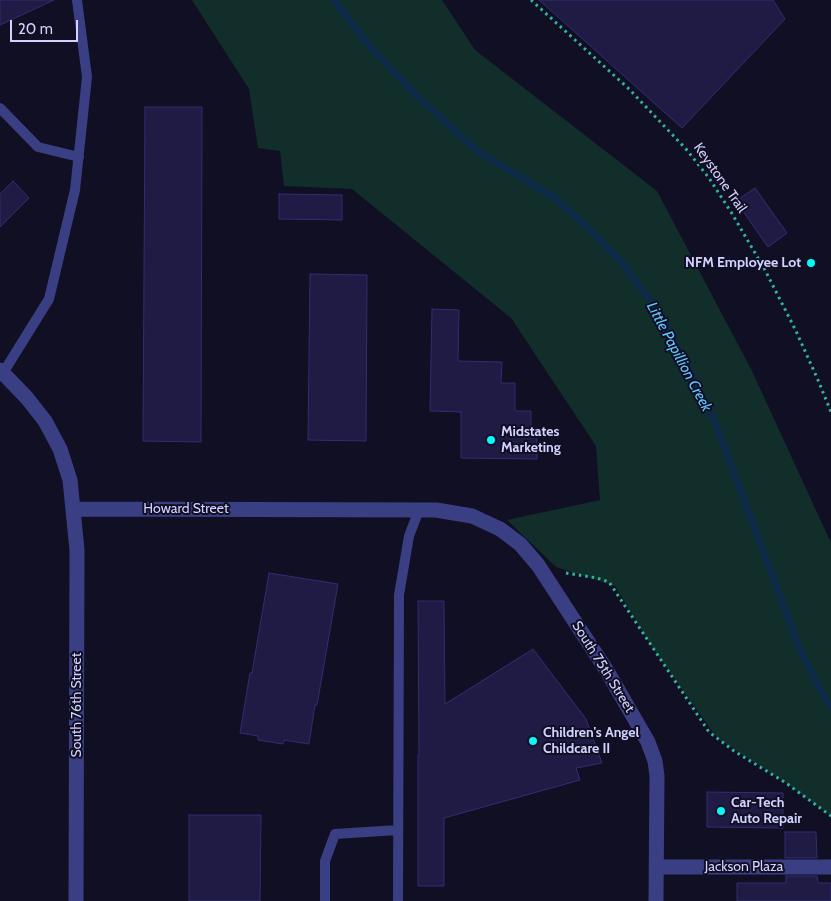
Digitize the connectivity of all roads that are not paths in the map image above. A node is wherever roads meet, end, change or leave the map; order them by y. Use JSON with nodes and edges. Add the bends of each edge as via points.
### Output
{"nodes":[{"id":1,"x":77,"y":0,"type":"edge"},
{"id":2,"x":0,"y":108,"type":"edge"},
{"id":3,"x":79,"y":156,"type":"junction"},
{"id":4,"x":1,"y":372,"type":"edge"},
{"id":5,"x":74,"y":509,"type":"junction"},
{"id":6,"x":418,"y":510,"type":"junction"},
{"id":7,"x":460,"y":514,"type":"joint"},
{"id":8,"x":398,"y":830,"type":"junction"},
{"id":9,"x":656,"y":867,"type":"junction"},
{"id":10,"x":831,"y":867,"type":"edge"},
{"id":11,"x":76,"y":901,"type":"edge"},
{"id":12,"x":325,"y":901,"type":"edge"},
{"id":13,"x":398,"y":901,"type":"edge"},
{"id":14,"x":656,"y":901,"type":"edge"}],
"edges":[{"from":1,"to":3,"type":"lane","via":[[87,77]]},
{"from":2,"to":3,"type":"lane","via":[[38,147]]},
{"from":3,"to":4,"type":"lane","via":[[75,190],[49,299]]},
{"from":4,"to":5,"type":"street","via":[[45,421],[60,449],[70,480]]},
{"from":5,"to":6,"type":"street","name":"Howard Street"},
{"from":5,"to":11,"type":"street","name":"South 76th Street","via":[[77,550]]},
{"from":6,"to":7,"type":"street","name":"Howard Street"},
{"from":6,"to":8,"type":"lane","via":[[409,536],[400,595]]},
{"from":7,"to":9,"type":"street","name":"South 75th Street","via":[[500,529],[520,544],[541,570],[607,671],[648,742],[657,776]]},
{"from":8,"to":12,"type":"lane","via":[[336,834],[325,861]]},
{"from":8,"to":13,"type":"lane"},
{"from":9,"to":10,"type":"street","name":"Jackson Plaza"},
{"from":9,"to":14,"type":"street","name":"South 75th Street"}]}
